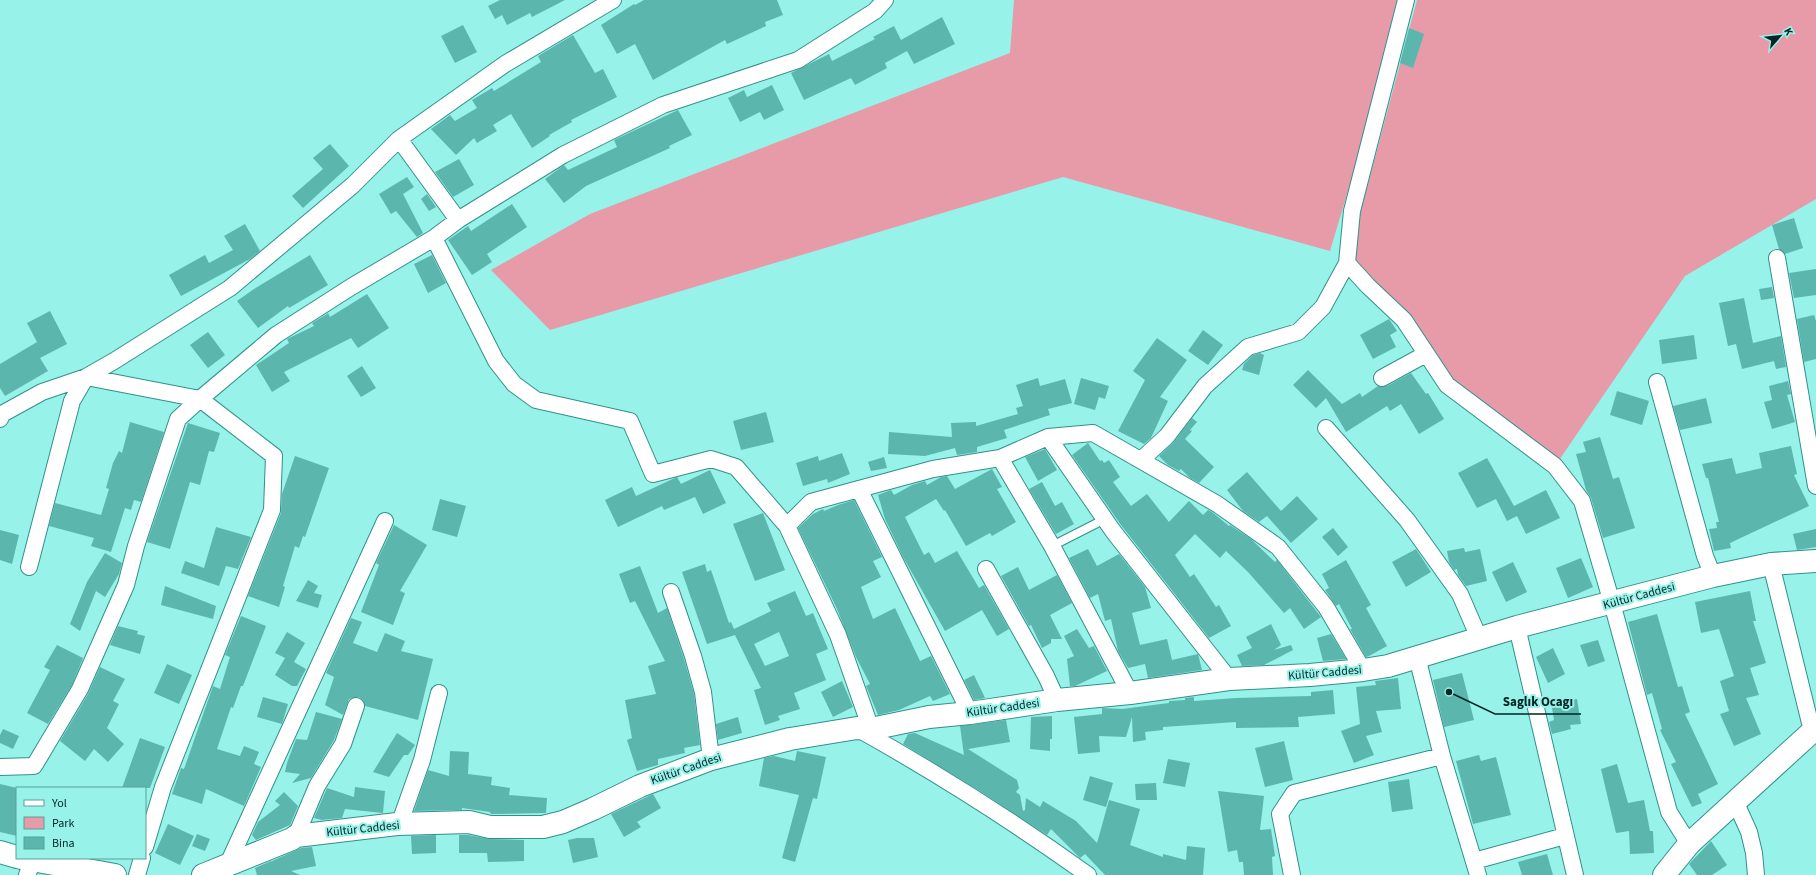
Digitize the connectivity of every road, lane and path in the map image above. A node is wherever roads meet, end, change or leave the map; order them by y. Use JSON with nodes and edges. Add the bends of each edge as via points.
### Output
{"nodes":[{"id":1,"x":613,"y":0,"type":"edge"},
{"id":2,"x":885,"y":0,"type":"edge"},
{"id":3,"x":1406,"y":0,"type":"edge"},
{"id":4,"x":399,"y":139,"type":"junction"},
{"id":5,"x":458,"y":220,"type":"junction"},
{"id":6,"x":434,"y":238,"type":"junction"},
{"id":7,"x":1777,"y":258,"type":"dead end"},
{"id":8,"x":1347,"y":263,"type":"junction"},
{"id":9,"x":1426,"y":354,"type":"junction"},
{"id":10,"x":86,"y":377,"type":"junction"},
{"id":11,"x":1382,"y":378,"type":"dead end"},
{"id":12,"x":1657,"y":382,"type":"dead end"},
{"id":13,"x":200,"y":398,"type":"junction"},
{"id":14,"x":1,"y":415,"type":"edge"},
{"id":15,"x":1326,"y":428,"type":"dead end"},
{"id":16,"x":1048,"y":436,"type":"junction"},
{"id":17,"x":1000,"y":458,"type":"junction"},
{"id":18,"x":1141,"y":460,"type":"junction"},
{"id":19,"x":1816,"y":486,"type":"edge"},
{"id":20,"x":859,"y":489,"type":"junction"},
{"id":21,"x":1105,"y":519,"type":"junction"},
{"id":22,"x":385,"y":521,"type":"dead end"},
{"id":23,"x":787,"y":526,"type":"junction"},
{"id":24,"x":1052,"y":546,"type":"junction"},
{"id":25,"x":1816,"y":561,"type":"edge"},
{"id":26,"x":1771,"y":564,"type":"junction"},
{"id":27,"x":29,"y":567,"type":"dead end"},
{"id":28,"x":986,"y":569,"type":"dead end"},
{"id":29,"x":1713,"y":576,"type":"junction"},
{"id":30,"x":671,"y":592,"type":"dead end"},
{"id":31,"x":1612,"y":603,"type":"junction"},
{"id":32,"x":1517,"y":627,"type":"junction"},
{"id":33,"x":1479,"y":638,"type":"junction"},
{"id":34,"x":1417,"y":657,"type":"junction"},
{"id":35,"x":1363,"y":670,"type":"junction"},
{"id":36,"x":1229,"y":679,"type":"junction"},
{"id":37,"x":439,"y":693,"type":"dead end"},
{"id":38,"x":1130,"y":693,"type":"junction"},
{"id":39,"x":1057,"y":700,"type":"junction"},
{"id":40,"x":356,"y":706,"type":"dead end"},
{"id":41,"x":970,"y":713,"type":"junction"},
{"id":42,"x":864,"y":728,"type":"junction"},
{"id":43,"x":1814,"y":729,"type":"edge"},
{"id":44,"x":1442,"y":756,"type":"junction"},
{"id":45,"x":711,"y":759,"type":"junction"},
{"id":46,"x":0,"y":767,"type":"edge"},
{"id":47,"x":1735,"y":801,"type":"junction"},
{"id":48,"x":399,"y":825,"type":"junction"},
{"id":49,"x":296,"y":836,"type":"junction"},
{"id":50,"x":1565,"y":836,"type":"junction"},
{"id":51,"x":146,"y":844,"type":"edge"},
{"id":52,"x":1689,"y":844,"type":"junction"},
{"id":53,"x":0,"y":852,"type":"edge"},
{"id":54,"x":142,"y":859,"type":"edge"},
{"id":55,"x":24,"y":863,"type":"edge"},
{"id":56,"x":227,"y":866,"type":"junction"},
{"id":57,"x":1476,"y":868,"type":"edge"},
{"id":58,"x":115,"y":875,"type":"edge"},
{"id":59,"x":136,"y":875,"type":"edge"},
{"id":60,"x":203,"y":875,"type":"edge"},
{"id":61,"x":1088,"y":875,"type":"edge"},
{"id":62,"x":1292,"y":875,"type":"edge"},
{"id":63,"x":1576,"y":875,"type":"edge"},
{"id":64,"x":1664,"y":875,"type":"edge"},
{"id":65,"x":1756,"y":875,"type":"edge"}],
"edges":[{"from":1,"to":4,"type":"street","via":[[505,64]]},
{"from":2,"to":5,"type":"street","via":[[875,11],[798,60],[663,105],[563,155]]},
{"from":3,"to":8,"type":"street","via":[[1352,211]]},
{"from":4,"to":5,"type":"street"},
{"from":4,"to":10,"type":"street","via":[[353,185],[230,288]]},
{"from":5,"to":6,"type":"street"},
{"from":6,"to":13,"type":"street","via":[[276,335]]},
{"from":6,"to":23,"type":"street","via":[[496,361],[514,384],[536,400],[630,421],[653,474],[711,459],[736,467]]},
{"from":7,"to":19,"type":"street"},
{"from":8,"to":9,"type":"street","via":[[1404,320]]},
{"from":8,"to":18,"type":"street","via":[[1323,307],[1298,332],[1248,347],[1205,386],[1167,436]]},
{"from":9,"to":11,"type":"street"},
{"from":9,"to":31,"type":"street","via":[[1447,385],[1555,466],[1582,501]]},
{"from":10,"to":13,"type":"street"},
{"from":10,"to":14,"type":"street","via":[[42,392]]},
{"from":10,"to":27,"type":"street","via":[[72,401]]},
{"from":12,"to":29,"type":"street","via":[[1705,556]]},
{"from":13,"to":46,"type":"street","via":[[178,419],[136,546],[126,585],[80,689],[34,766]]},
{"from":13,"to":51,"type":"street","via":[[274,456],[272,510],[163,787]]},
{"from":15,"to":33,"type":"street","via":[[1407,520],[1460,594]]},
{"from":16,"to":17,"type":"street"},
{"from":16,"to":18,"type":"street","via":[[1093,433]]},
{"from":16,"to":21,"type":"street"},
{"from":17,"to":20,"type":"street","via":[[933,469]]},
{"from":17,"to":24,"type":"street"},
{"from":18,"to":35,"type":"street","via":[[1217,504],[1278,547],[1326,607]]},
{"from":20,"to":23,"type":"street","via":[[811,502]]},
{"from":20,"to":41,"type":"street"},
{"from":21,"to":24,"type":"lane"},
{"from":21,"to":36,"type":"street"},
{"from":22,"to":56,"type":"street"},
{"from":23,"to":42,"type":"street","via":[[838,635]]},
{"from":24,"to":38,"type":"street"},
{"from":25,"to":26,"type":"street","name":"Kültür Caddesi"},
{"from":26,"to":29,"type":"street","name":"Kültür Caddesi"},
{"from":26,"to":43,"type":"street"},
{"from":28,"to":39,"type":"street"},
{"from":29,"to":31,"type":"street","name":"Kültür Caddesi"},
{"from":30,"to":45,"type":"street","via":[[703,692]]},
{"from":31,"to":32,"type":"street","name":"Kültür Caddesi"},
{"from":31,"to":52,"type":"street","via":[[1669,812]]},
{"from":32,"to":33,"type":"street","name":"Kültür Caddesi"},
{"from":32,"to":50,"type":"street"},
{"from":33,"to":34,"type":"street","name":"Kültür Caddesi"},
{"from":34,"to":35,"type":"street","name":"Kültür Caddesi"},
{"from":34,"to":44,"type":"street"},
{"from":35,"to":36,"type":"street","name":"Kültür Caddesi"},
{"from":36,"to":38,"type":"street","name":"Kültür Caddesi"},
{"from":37,"to":48,"type":"street","via":[[422,760]]},
{"from":38,"to":39,"type":"street","name":"Kültür Caddesi"},
{"from":39,"to":41,"type":"street","name":"Kültür Caddesi"},
{"from":40,"to":49,"type":"street","via":[[343,744],[317,786]]},
{"from":41,"to":42,"type":"street","name":"Kültür Caddesi"},
{"from":42,"to":45,"type":"street","name":"Kültür Caddesi","via":[[790,739]]},
{"from":42,"to":61,"type":"street"},
{"from":43,"to":47,"type":"street"},
{"from":44,"to":57,"type":"street"},
{"from":44,"to":62,"type":"street","via":[[1294,793],[1280,814]]},
{"from":45,"to":48,"type":"street","name":"Kültür Caddesi","via":[[640,786],[563,822],[543,827],[490,827],[469,822]]},
{"from":47,"to":52,"type":"street"},
{"from":47,"to":65,"type":"street","via":[[1749,832]]},
{"from":48,"to":49,"type":"street","name":"Kültür Caddesi"},
{"from":49,"to":56,"type":"street","name":"Kültür Caddesi"},
{"from":50,"to":57,"type":"street"},
{"from":50,"to":63,"type":"street"},
{"from":52,"to":64,"type":"street"},
{"from":53,"to":55,"type":"street"},
{"from":54,"to":59,"type":"street"},
{"from":55,"to":58,"type":"street"},
{"from":56,"to":60,"type":"street","name":"Kültür Caddesi"}]}
